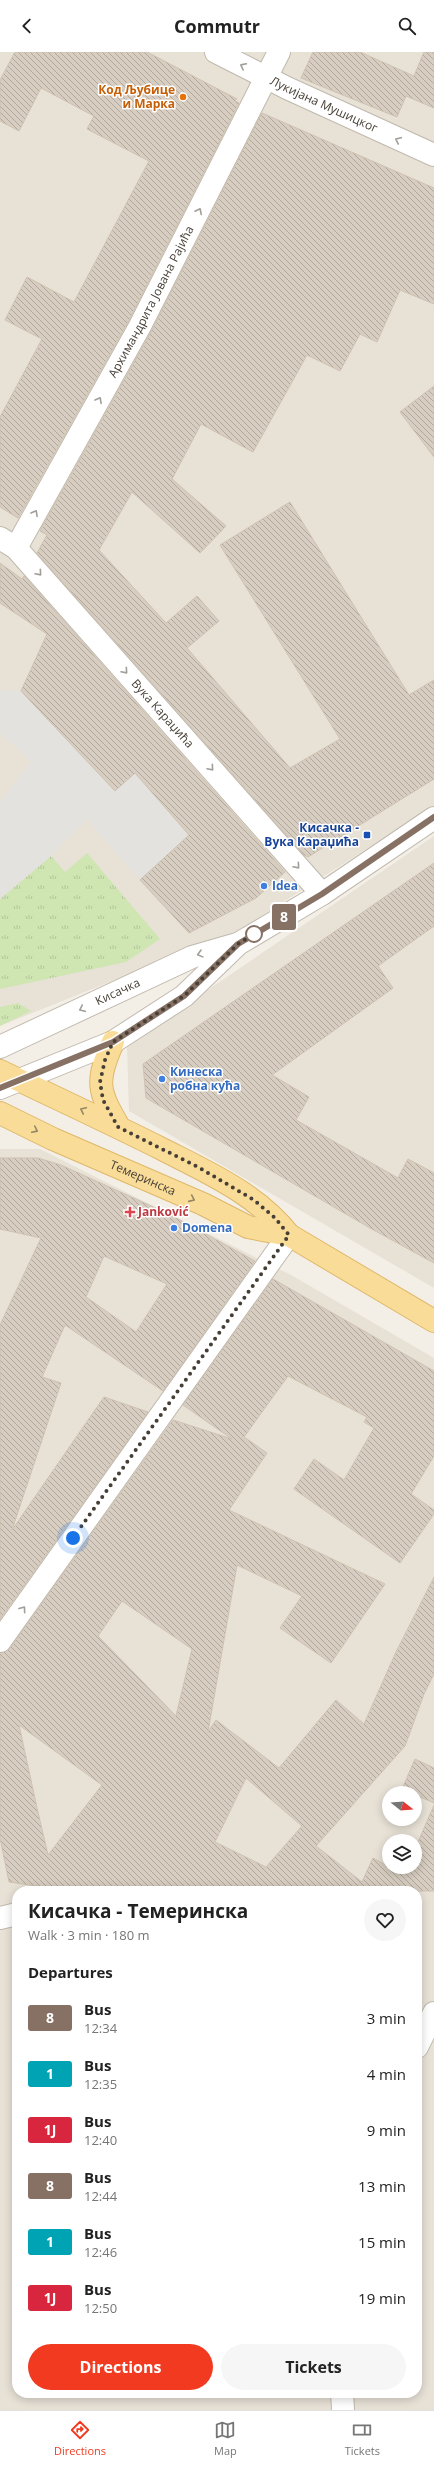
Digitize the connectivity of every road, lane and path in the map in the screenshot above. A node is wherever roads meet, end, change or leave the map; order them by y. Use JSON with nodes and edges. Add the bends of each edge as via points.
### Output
{"nodes":[{"id":1,"x":216,"y":52,"type":"edge"},
{"id":2,"x":279,"y":52,"type":"edge"},
{"id":3,"x":267,"y":79,"type":"junction"},
{"id":4,"x":434,"y":156,"type":"edge"},
{"id":5,"x":8,"y":543,"type":"edge"},
{"id":6,"x":434,"y":818,"type":"edge"},
{"id":7,"x":322,"y":894,"type":"junction"},
{"id":8,"x":238,"y":944,"type":"junction"},
{"id":9,"x":113,"y":1042,"type":"junction"},
{"id":10,"x":0,"y":1047,"type":"edge"},
{"id":11,"x":6,"y":1080,"type":"edge"},
{"id":12,"x":0,"y":1113,"type":"edge"},
{"id":13,"x":118,"y":1127,"type":"junction"},
{"id":14,"x":289,"y":1235,"type":"junction"},
{"id":15,"x":434,"y":1321,"type":"edge"},
{"id":16,"x":0,"y":1641,"type":"edge"},
{"id":17,"x":12,"y":1915,"type":"edge"},
{"id":18,"x":0,"y":1918,"type":"edge"},
{"id":19,"x":434,"y":2013,"type":"edge"},
{"id":20,"x":422,"y":2037,"type":"edge"}],
"edges":[{"from":3,"to":1,"type":"street","name":"Лукијана Мушицког","one_way":true},
{"from":2,"to":3,"type":"street","name":"Архимандрита Јована Рајића"},
{"from":4,"to":3,"type":"street","name":"Лукијана Мушицког","one_way":true},
{"from":5,"to":3,"type":"street","name":"Архимандрита Јована Рајића","one_way":true,"via":[[140,326]]},
{"from":5,"to":7,"type":"street","name":"Вука Караџића","one_way":true},
{"from":6,"to":7,"type":"street","name":"Кисачка"},
{"from":7,"to":8,"type":"street","name":"Кисачка"},
{"from":8,"to":9,"type":"street","name":"Кисачка","via":[[184,996]]},
{"from":8,"to":10,"type":"street","name":"Кисачка","one_way":true,"via":[[192,956]]},
{"from":9,"to":11,"type":"street","name":"Кисачка"},
{"from":9,"to":13,"type":"main road","via":[[105,1060],[100,1082],[103,1100]]},
{"from":13,"to":11,"type":"main road","name":"Темеринска","one_way":true},
{"from":12,"to":14,"type":"main road","name":"Темеринска","one_way":true,"via":[[53,1139],[203,1204],[248,1227]]},
{"from":13,"to":14,"type":"main road","name":"Темеринска","via":[[198,1167],[254,1200],[275,1218]]},
{"from":14,"to":15,"type":"main road","name":"Темеринска"},
{"from":16,"to":14,"type":"street","one_way":true},
{"from":17,"to":18,"type":"street"},
{"from":19,"to":20,"type":"street"}]}
